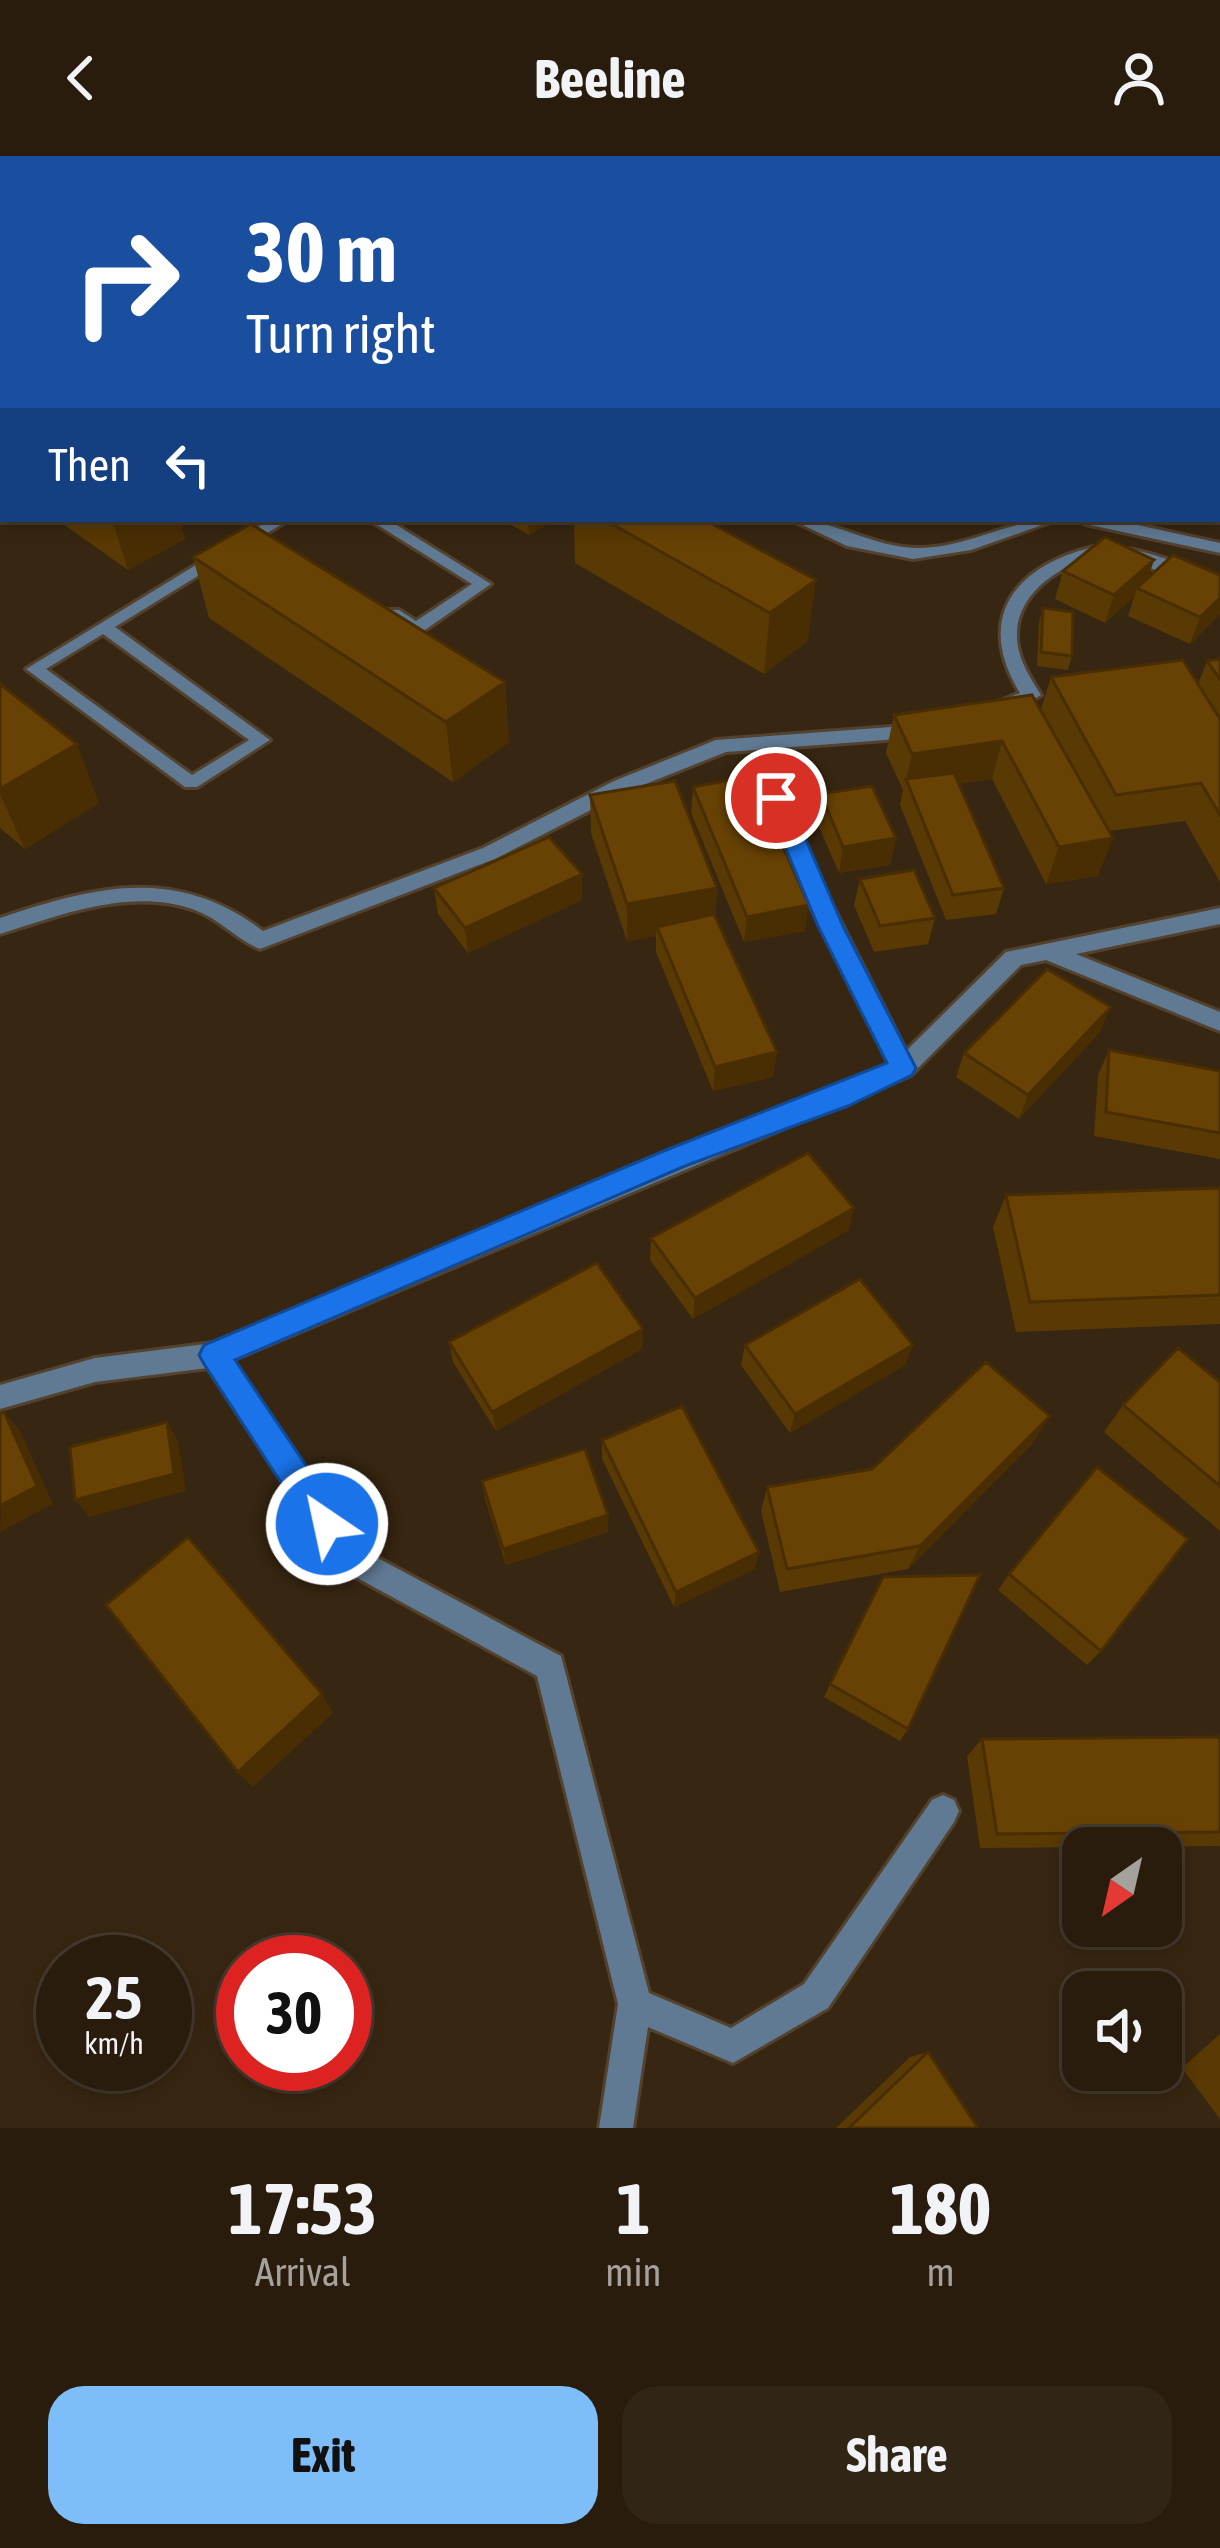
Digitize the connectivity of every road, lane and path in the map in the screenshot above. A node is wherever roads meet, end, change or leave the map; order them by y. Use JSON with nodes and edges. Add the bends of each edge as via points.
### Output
{"nodes":[{"id":1,"x":244,"y":522,"type":"edge"},
{"id":2,"x":277,"y":522,"type":"edge"},
{"id":3,"x":381,"y":522,"type":"edge"},
{"id":4,"x":804,"y":522,"type":"edge"},
{"id":5,"x":1040,"y":522,"type":"edge"},
{"id":6,"x":1100,"y":522,"type":"edge"},
{"id":7,"x":260,"y":532,"type":"junction"},
{"id":8,"x":279,"y":544,"type":"edge"},
{"id":9,"x":1220,"y":548,"type":"edge"},
{"id":10,"x":1220,"y":585,"type":"edge"},
{"id":11,"x":377,"y":604,"type":"edge"},
{"id":12,"x":103,"y":626,"type":"junction"},
{"id":13,"x":977,"y":719,"type":"edge"},
{"id":14,"x":940,"y":727,"type":"edge"},
{"id":15,"x":776,"y":798,"type":"dead end"},
{"id":16,"x":1220,"y":916,"type":"edge"},
{"id":17,"x":0,"y":926,"type":"edge"},
{"id":18,"x":1045,"y":950,"type":"junction"},
{"id":19,"x":1220,"y":1022,"type":"edge"},
{"id":20,"x":903,"y":1068,"type":"junction"},
{"id":21,"x":214,"y":1355,"type":"junction"},
{"id":22,"x":0,"y":1397,"type":"edge"},
{"id":23,"x":943,"y":1811,"type":"dead end"},
{"id":24,"x":635,"y":2003,"type":"junction"},
{"id":25,"x":616,"y":2128,"type":"edge"}],
"edges":[{"from":1,"to":7,"type":"lane"},
{"from":2,"to":7,"type":"lane"},
{"from":3,"to":11,"type":"lane","via":[[482,584],[416,628]]},
{"from":4,"to":5,"type":"street","via":[[872,546],[948,551]]},
{"from":6,"to":9,"type":"street"},
{"from":7,"to":8,"type":"lane"},
{"from":7,"to":12,"type":"lane"},
{"from":10,"to":13,"type":"street","via":[[1112,550],[1081,552],[1022,594],[1008,627],[1012,666],[1031,695]]},
{"from":12,"to":12,"type":"lane","via":[[34,669],[191,783],[261,740]]},
{"from":14,"to":17,"type":"street","via":[[724,745],[490,853],[260,940],[230,912],[183,896],[81,898]]},
{"from":15,"to":20,"type":"street"},
{"from":16,"to":18,"type":"street"},
{"from":18,"to":19,"type":"street"},
{"from":18,"to":20,"type":"street","via":[[1014,958]]},
{"from":20,"to":21,"type":"street"},
{"from":21,"to":22,"type":"street","via":[[95,1370]]},
{"from":21,"to":24,"type":"street","via":[[349,1558],[550,1667]]},
{"from":23,"to":24,"type":"street","via":[[816,1996],[733,2046]]},
{"from":24,"to":25,"type":"street"}]}
